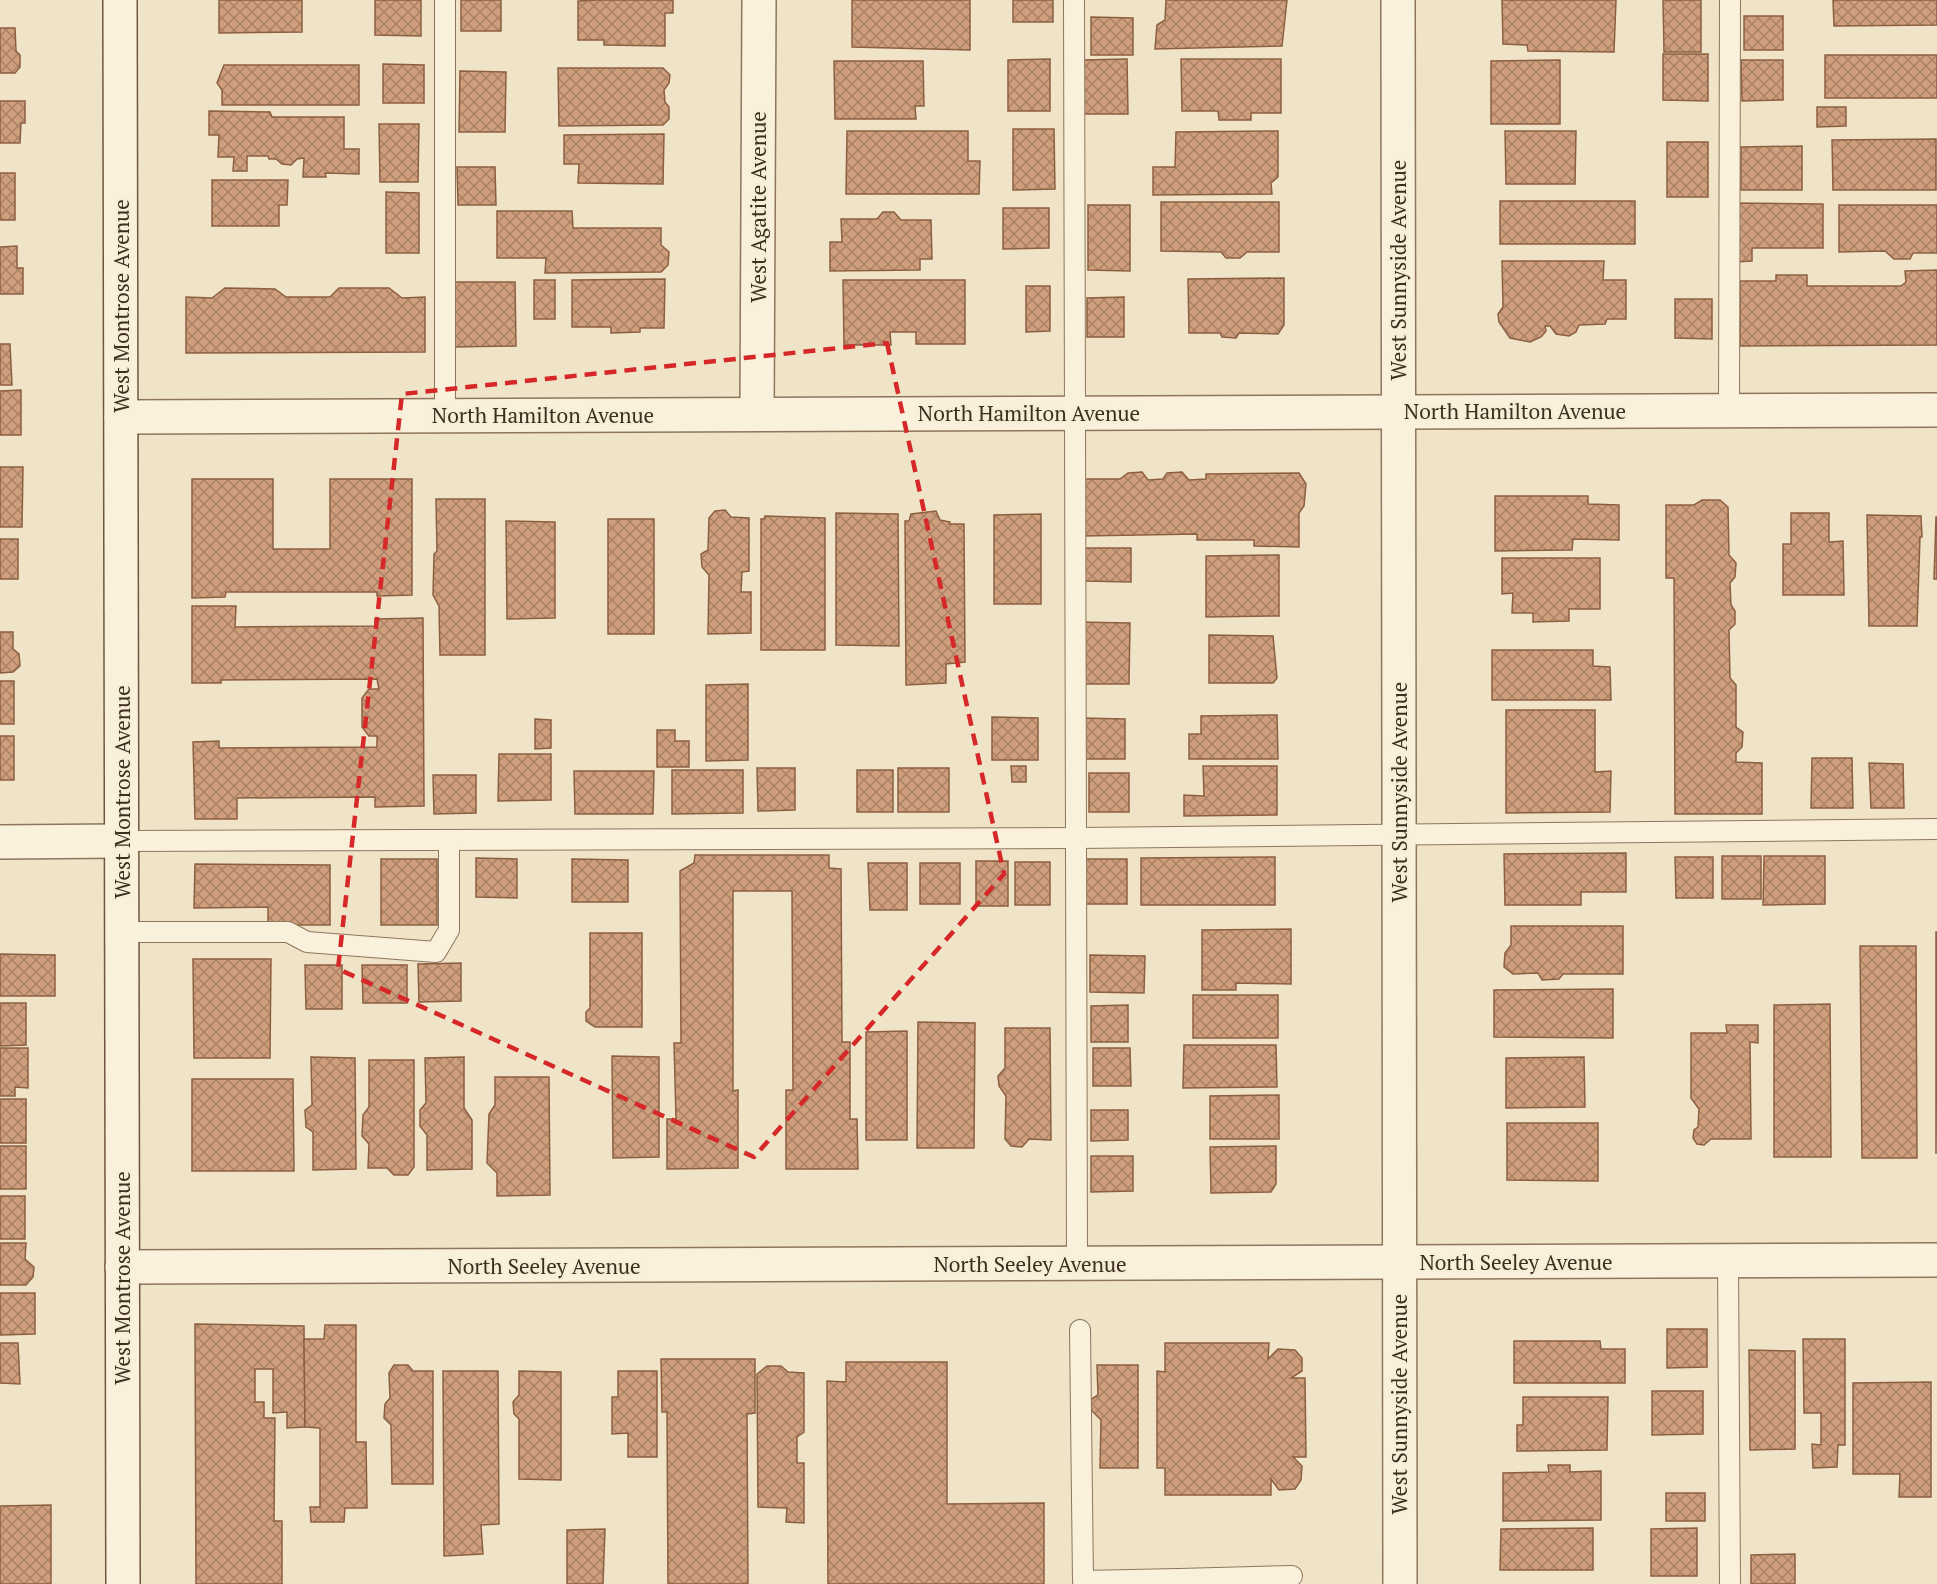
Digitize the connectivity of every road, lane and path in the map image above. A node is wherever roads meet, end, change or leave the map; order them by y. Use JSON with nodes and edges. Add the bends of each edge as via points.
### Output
{"nodes":[{"id":1,"x":120,"y":0,"type":"edge"},
{"id":2,"x":445,"y":0,"type":"edge"},
{"id":3,"x":759,"y":0,"type":"edge"},
{"id":4,"x":1074,"y":0,"type":"edge"},
{"id":5,"x":1398,"y":0,"type":"edge"},
{"id":6,"x":1730,"y":0,"type":"edge"},
{"id":7,"x":1729,"y":410,"type":"junction"},
{"id":8,"x":1937,"y":410,"type":"edge"},
{"id":9,"x":1398,"y":412,"type":"junction"},
{"id":10,"x":1075,"y":413,"type":"junction"},
{"id":11,"x":757,"y":414,"type":"junction"},
{"id":12,"x":445,"y":416,"type":"junction"},
{"id":13,"x":121,"y":417,"type":"junction"},
{"id":14,"x":1937,"y":829,"type":"edge"},
{"id":15,"x":1399,"y":833,"type":"junction"},
{"id":16,"x":1076,"y":838,"type":"junction"},
{"id":17,"x":121,"y":841,"type":"junction"},
{"id":18,"x":0,"y":842,"type":"edge"},
{"id":19,"x":449,"y":842,"type":"junction"},
{"id":20,"x":122,"y":932,"type":"junction"},
{"id":21,"x":1937,"y":1260,"type":"edge"},
{"id":22,"x":1728,"y":1261,"type":"junction"},
{"id":23,"x":1399,"y":1262,"type":"junction"},
{"id":24,"x":1077,"y":1263,"type":"junction"},
{"id":25,"x":122,"y":1267,"type":"junction"},
{"id":26,"x":1080,"y":1330,"type":"dead end"},
{"id":27,"x":1292,"y":1576,"type":"dead end"},
{"id":28,"x":1180,"y":1581,"type":"edge"},
{"id":29,"x":123,"y":1584,"type":"edge"},
{"id":30,"x":1400,"y":1584,"type":"edge"},
{"id":31,"x":1730,"y":1584,"type":"edge"}],
"edges":[{"from":1,"to":13,"type":"street","name":"West Montrose Avenue"},
{"from":2,"to":12,"type":"lane"},
{"from":3,"to":11,"type":"street","name":"West Agatite Avenue"},
{"from":4,"to":10,"type":"lane"},
{"from":5,"to":9,"type":"street","name":"West Sunnyside Avenue"},
{"from":6,"to":7,"type":"lane"},
{"from":7,"to":8,"type":"street","name":"North Hamilton Avenue"},
{"from":7,"to":9,"type":"street","name":"North Hamilton Avenue"},
{"from":9,"to":10,"type":"street","name":"North Hamilton Avenue"},
{"from":9,"to":15,"type":"street","name":"West Sunnyside Avenue"},
{"from":10,"to":11,"type":"street","name":"North Hamilton Avenue"},
{"from":10,"to":16,"type":"lane"},
{"from":11,"to":12,"type":"street","name":"North Hamilton Avenue"},
{"from":12,"to":13,"type":"street","name":"North Hamilton Avenue"},
{"from":13,"to":17,"type":"street","name":"West Montrose Avenue"},
{"from":14,"to":15,"type":"lane"},
{"from":15,"to":16,"type":"lane"},
{"from":15,"to":23,"type":"street","name":"West Sunnyside Avenue"},
{"from":16,"to":19,"type":"lane"},
{"from":16,"to":24,"type":"lane"},
{"from":17,"to":18,"type":"street"},
{"from":17,"to":19,"type":"lane"},
{"from":17,"to":20,"type":"street","name":"West Montrose Avenue"},
{"from":19,"to":20,"type":"lane","via":[[449,930],[436,952],[308,942],[288,932]]},
{"from":20,"to":25,"type":"street","name":"West Montrose Avenue"},
{"from":21,"to":22,"type":"street","name":"North Seeley Avenue"},
{"from":22,"to":23,"type":"street","name":"North Seeley Avenue"},
{"from":22,"to":31,"type":"lane"},
{"from":23,"to":24,"type":"street","name":"North Seeley Avenue"},
{"from":23,"to":30,"type":"street","name":"West Sunnyside Avenue"},
{"from":24,"to":25,"type":"street","name":"North Seeley Avenue"},
{"from":25,"to":29,"type":"street","name":"West Montrose Avenue"},
{"from":26,"to":28,"type":"lane","via":[[1083,1581]]},
{"from":27,"to":28,"type":"lane"}]}
